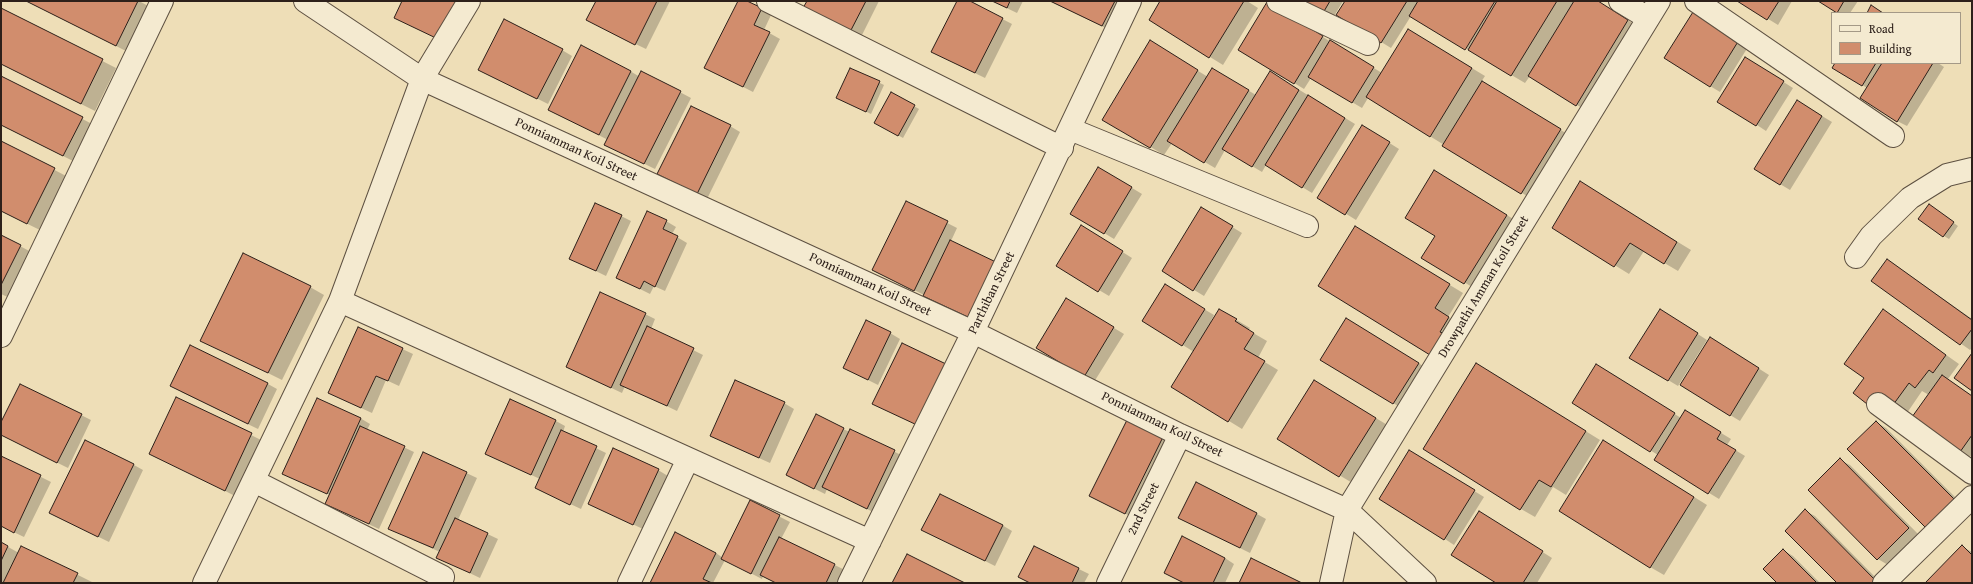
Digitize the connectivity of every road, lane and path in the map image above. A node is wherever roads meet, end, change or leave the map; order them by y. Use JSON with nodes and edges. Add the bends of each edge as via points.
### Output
{"nodes":[{"id":1,"x":162,"y":1,"type":"edge"},
{"id":2,"x":305,"y":1,"type":"edge"},
{"id":3,"x":469,"y":1,"type":"edge"},
{"id":4,"x":768,"y":1,"type":"edge"},
{"id":5,"x":1130,"y":1,"type":"edge"},
{"id":6,"x":1278,"y":1,"type":"edge"},
{"id":7,"x":1620,"y":1,"type":"edge"},
{"id":8,"x":1696,"y":1,"type":"edge"},
{"id":9,"x":1654,"y":10,"type":"edge"},
{"id":10,"x":1368,"y":44,"type":"dead end"},
{"id":11,"x":422,"y":80,"type":"junction"},
{"id":12,"x":1893,"y":136,"type":"dead end"},
{"id":13,"x":1066,"y":138,"type":"junction"},
{"id":14,"x":1972,"y":169,"type":"edge"},
{"id":15,"x":1307,"y":226,"type":"dead end"},
{"id":16,"x":1856,"y":257,"type":"dead end"},
{"id":17,"x":340,"y":302,"type":"junction"},
{"id":18,"x":973,"y":332,"type":"junction"},
{"id":19,"x":1,"y":336,"type":"edge"},
{"id":20,"x":1878,"y":404,"type":"dead end"},
{"id":21,"x":1180,"y":435,"type":"junction"},
{"id":22,"x":688,"y":459,"type":"junction"},
{"id":23,"x":1972,"y":472,"type":"edge"},
{"id":24,"x":254,"y":481,"type":"junction"},
{"id":25,"x":1972,"y":497,"type":"edge"},
{"id":26,"x":1347,"y":510,"type":"junction"},
{"id":27,"x":870,"y":541,"type":"junction"},
{"id":28,"x":447,"y":581,"type":"edge"},
{"id":29,"x":204,"y":583,"type":"edge"},
{"id":30,"x":629,"y":583,"type":"edge"},
{"id":31,"x":849,"y":583,"type":"edge"},
{"id":32,"x":1108,"y":583,"type":"edge"},
{"id":33,"x":1331,"y":583,"type":"edge"},
{"id":34,"x":1425,"y":583,"type":"edge"},
{"id":35,"x":1884,"y":583,"type":"edge"}],
"edges":[{"from":1,"to":19,"type":"street"},
{"from":2,"to":11,"type":"street","name":"Ponniamman Koil Street"},
{"from":3,"to":11,"type":"street"},
{"from":4,"to":13,"type":"street"},
{"from":5,"to":13,"type":"street","name":"Parthiban Street"},
{"from":6,"to":10,"type":"street"},
{"from":7,"to":9,"type":"street"},
{"from":8,"to":12,"type":"street"},
{"from":9,"to":26,"type":"street","name":"Drowpathi Amman Koil Street"},
{"from":11,"to":17,"type":"street"},
{"from":11,"to":18,"type":"street","name":"Ponniamman Koil Street"},
{"from":13,"to":15,"type":"street"},
{"from":13,"to":18,"type":"street","name":"Parthiban Street"},
{"from":14,"to":16,"type":"street","via":[[1947,175],[1910,198],[1871,236]]},
{"from":17,"to":22,"type":"street"},
{"from":17,"to":24,"type":"street"},
{"from":18,"to":21,"type":"street","name":"Ponniamman Koil Street"},
{"from":18,"to":27,"type":"street","name":"Parthiban Street"},
{"from":20,"to":23,"type":"street"},
{"from":21,"to":26,"type":"street","name":"Ponniamman Koil Street"},
{"from":21,"to":32,"type":"street","name":"2nd Street"},
{"from":22,"to":27,"type":"street"},
{"from":22,"to":30,"type":"street"},
{"from":24,"to":28,"type":"street"},
{"from":24,"to":29,"type":"street"},
{"from":25,"to":35,"type":"street"},
{"from":26,"to":33,"type":"street","name":"Drowpathi Amman Koil Street"},
{"from":26,"to":34,"type":"street","name":"Ponniamman Koil Street"},
{"from":27,"to":31,"type":"street","name":"Parthiban Street"}]}
